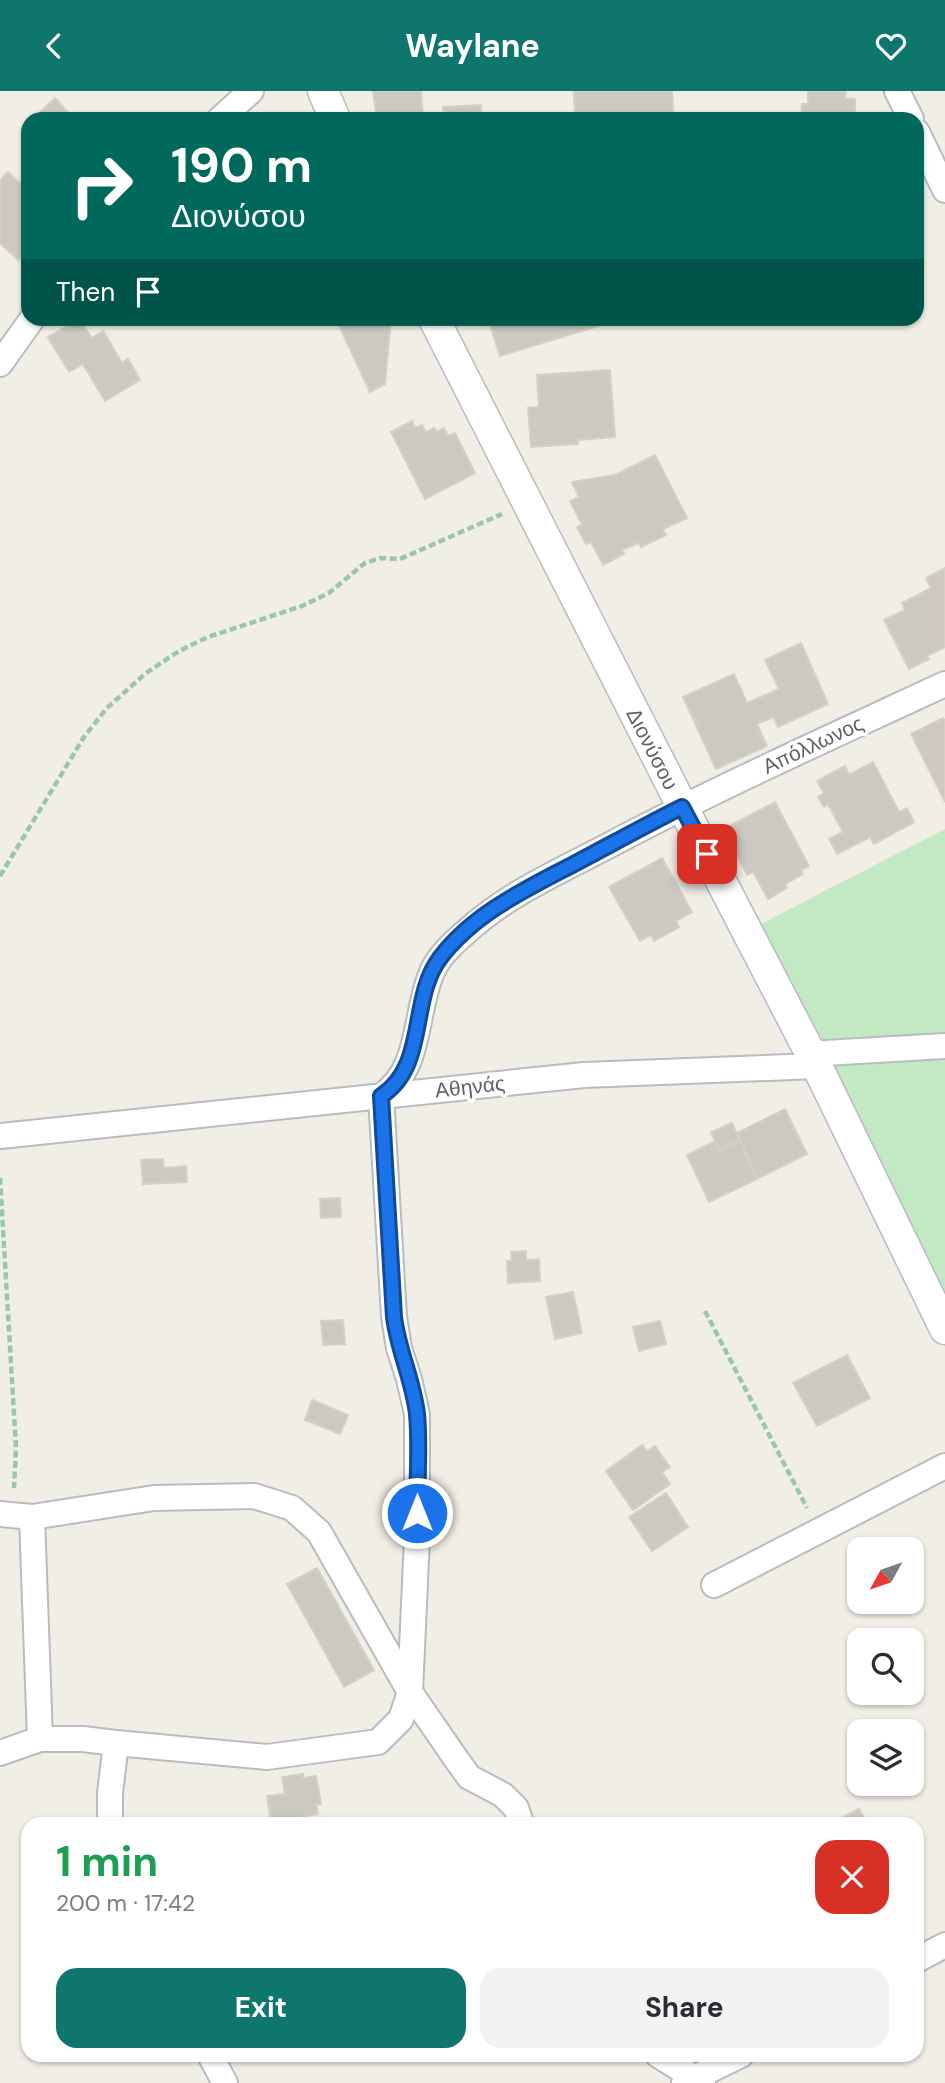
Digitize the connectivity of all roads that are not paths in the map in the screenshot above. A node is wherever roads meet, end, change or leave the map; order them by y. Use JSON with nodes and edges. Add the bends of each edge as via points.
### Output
{"nodes":[{"id":1,"x":251,"y":91,"type":"edge"},
{"id":2,"x":323,"y":91,"type":"edge"},
{"id":3,"x":897,"y":91,"type":"edge"},
{"id":4,"x":228,"y":112,"type":"edge"},
{"id":5,"x":332,"y":112,"type":"edge"},
{"id":6,"x":908,"y":112,"type":"edge"},
{"id":7,"x":924,"y":146,"type":"edge"},
{"id":8,"x":945,"y":190,"type":"edge"},
{"id":9,"x":27,"y":326,"type":"edge"},
{"id":10,"x":438,"y":326,"type":"edge"},
{"id":11,"x":0,"y":364,"type":"edge"},
{"id":12,"x":945,"y":684,"type":"edge"},
{"id":13,"x":682,"y":807,"type":"junction"},
{"id":14,"x":945,"y":1046,"type":"edge"},
{"id":15,"x":812,"y":1060,"type":"junction"},
{"id":16,"x":381,"y":1096,"type":"junction"},
{"id":17,"x":0,"y":1136,"type":"edge"},
{"id":18,"x":945,"y":1329,"type":"edge"},
{"id":19,"x":945,"y":1466,"type":"edge"},
{"id":20,"x":14,"y":1515,"type":"edge"},
{"id":21,"x":714,"y":1585,"type":"dead end"},
{"id":22,"x":410,"y":1692,"type":"junction"},
{"id":23,"x":40,"y":1739,"type":"junction"},
{"id":24,"x":116,"y":1743,"type":"junction"},
{"id":25,"x":0,"y":1753,"type":"edge"},
{"id":26,"x":110,"y":1817,"type":"edge"},
{"id":27,"x":518,"y":1817,"type":"edge"},
{"id":28,"x":945,"y":1945,"type":"edge"},
{"id":29,"x":924,"y":1956,"type":"edge"},
{"id":30,"x":214,"y":2062,"type":"edge"},
{"id":31,"x":668,"y":2062,"type":"edge"},
{"id":32,"x":725,"y":2062,"type":"edge"},
{"id":33,"x":695,"y":2081,"type":"edge"},
{"id":34,"x":225,"y":2083,"type":"edge"}],
"edges":[{"from":1,"to":4,"type":"street"},
{"from":2,"to":5,"type":"street"},
{"from":3,"to":6,"type":"street"},
{"from":7,"to":8,"type":"street"},
{"from":9,"to":11,"type":"street"},
{"from":10,"to":13,"type":"street","name":"Διονύσου"},
{"from":12,"to":13,"type":"street","name":"Απόλλωνος"},
{"from":13,"to":15,"type":"street","name":"Διονύσου"},
{"from":13,"to":16,"type":"street","name":"Απόλλωνος","via":[[504,902],[467,930],[431,972],[409,1064],[394,1088]]},
{"from":14,"to":15,"type":"street","name":"Αθηνάς"},
{"from":15,"to":16,"type":"street","name":"Αθηνάς","via":[[584,1075]]},
{"from":15,"to":18,"type":"street","name":"Διονύσου"},
{"from":16,"to":17,"type":"street","name":"Αθηνάς"},
{"from":16,"to":22,"type":"street","via":[[394,1317],[417,1415]]},
{"from":19,"to":21,"type":"street"},
{"from":20,"to":22,"type":"street","via":[[154,1498],[254,1496],[292,1508],[319,1532]]},
{"from":20,"to":23,"type":"street"},
{"from":22,"to":24,"type":"street","via":[[401,1719],[378,1742],[267,1757]]},
{"from":22,"to":27,"type":"street","via":[[469,1777],[503,1795]]},
{"from":23,"to":24,"type":"street"},
{"from":23,"to":25,"type":"street"},
{"from":24,"to":26,"type":"street"},
{"from":28,"to":29,"type":"street"},
{"from":30,"to":34,"type":"street"},
{"from":31,"to":33,"type":"street"},
{"from":32,"to":33,"type":"street"}]}
